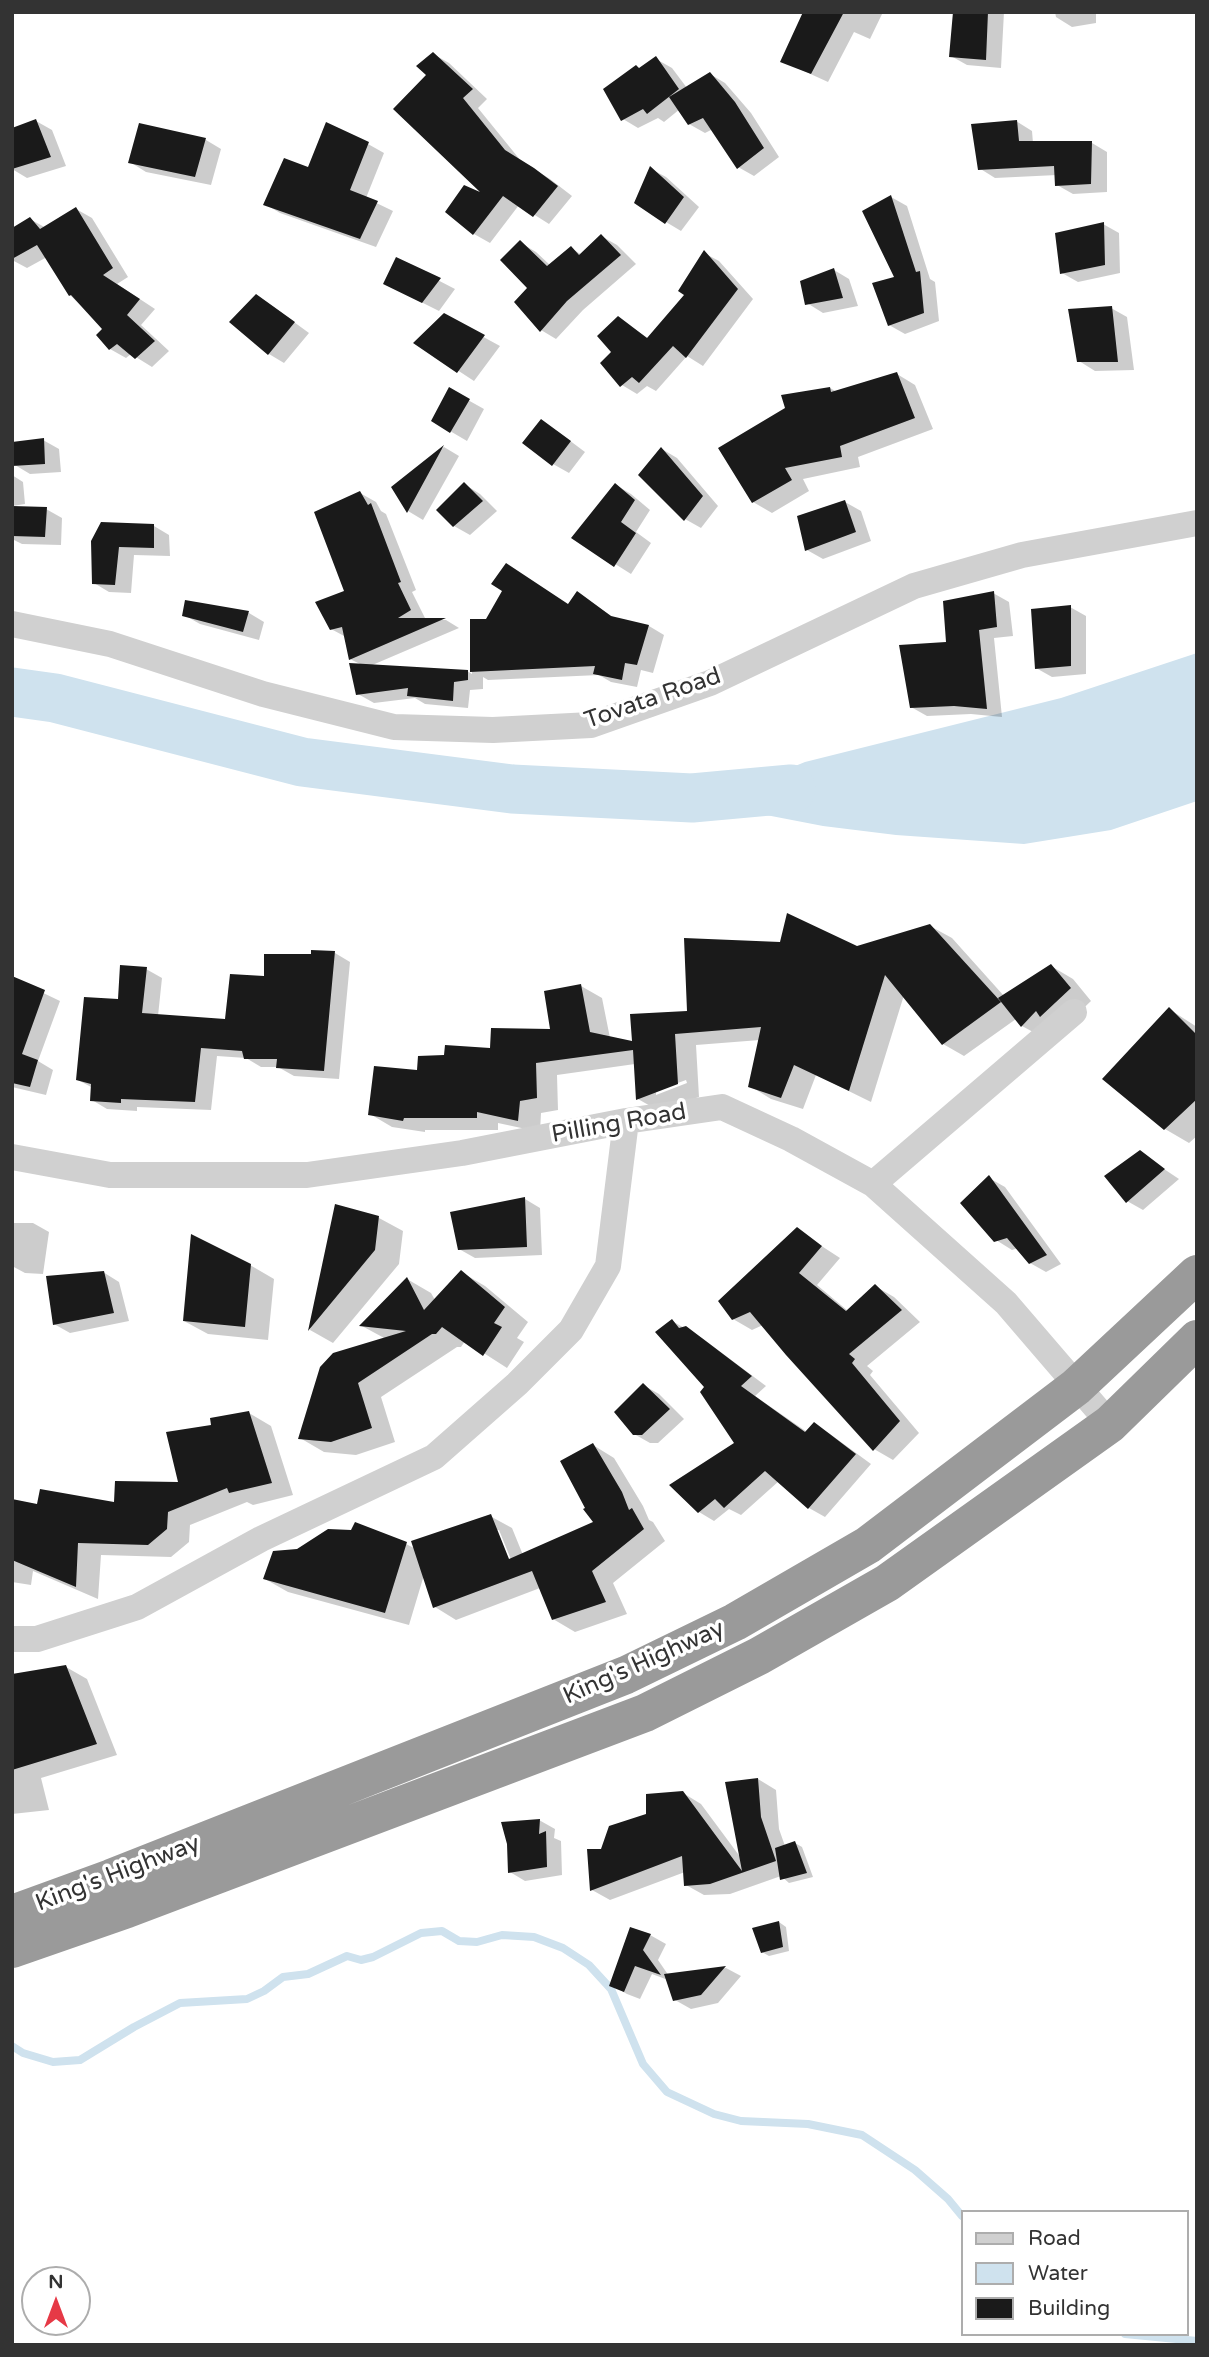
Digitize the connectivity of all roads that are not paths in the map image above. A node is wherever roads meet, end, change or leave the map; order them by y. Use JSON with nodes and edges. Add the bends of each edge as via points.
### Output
{"nodes":[{"id":1,"x":1197,"y":523,"type":"edge"},
{"id":2,"x":12,"y":624,"type":"edge"},
{"id":3,"x":1074,"y":1012,"type":"dead end"},
{"id":4,"x":626,"y":1121,"type":"junction"},
{"id":5,"x":12,"y":1157,"type":"edge"},
{"id":6,"x":873,"y":1184,"type":"junction"},
{"id":7,"x":1197,"y":1274,"type":"edge"},
{"id":8,"x":1197,"y":1339,"type":"edge"},
{"id":9,"x":1076,"y":1387,"type":"junction"},
{"id":10,"x":1110,"y":1424,"type":"junction"},
{"id":11,"x":12,"y":1639,"type":"edge"},
{"id":12,"x":12,"y":1914,"type":"edge"},
{"id":13,"x":12,"y":1949,"type":"edge"}],
"edges":[{"from":1,"to":2,"type":"street","name":"Tovata Road","via":[[1022,555],[914,586],[710,683],[591,725],[493,730],[394,727],[264,694],[110,644]]},
{"from":3,"to":6,"type":"street"},
{"from":4,"to":5,"type":"street","name":"Pilling Road","via":[[462,1153],[306,1175],[110,1175]]},
{"from":4,"to":6,"type":"street","name":"Pilling Road","via":[[722,1107]]},
{"from":4,"to":11,"type":"street","via":[[608,1266],[572,1330],[434,1457],[261,1539],[137,1607],[37,1639]]},
{"from":6,"to":9,"type":"street","name":"Pilling Road","via":[[1006,1303]]},
{"from":7,"to":9,"type":"highway","name":"King's Highway"},
{"from":8,"to":10,"type":"highway","name":"King's Highway"},
{"from":9,"to":10,"type":"street","name":"Pilling Road"},
{"from":9,"to":12,"type":"highway","name":"King's Highway","via":[[867,1545],[735,1622],[626,1675]]},
{"from":10,"to":13,"type":"highway","name":"King's Highway","via":[[887,1583],[759,1656],[645,1713]]}]}
